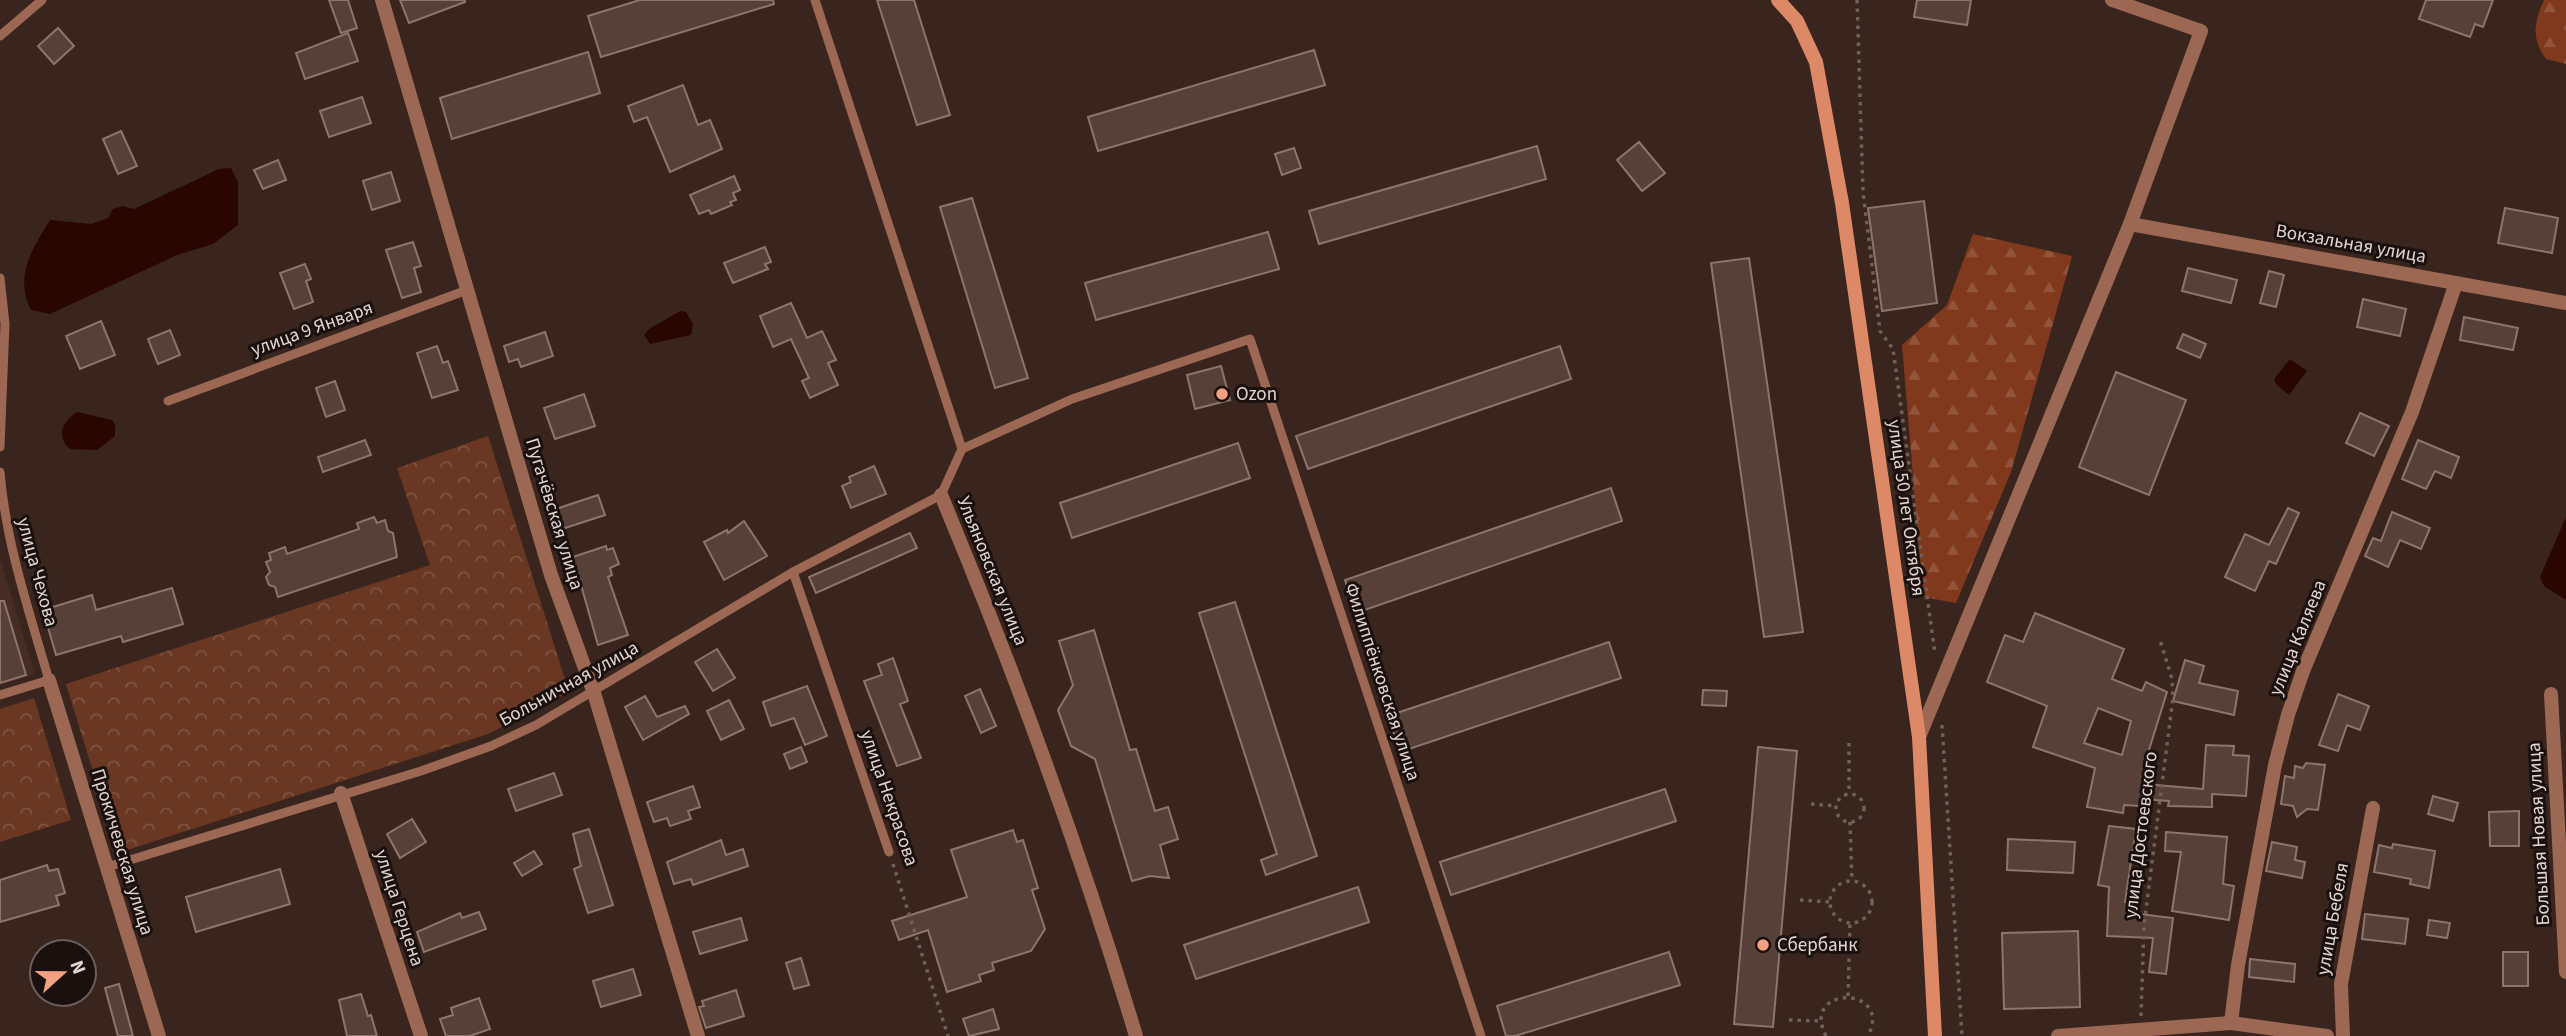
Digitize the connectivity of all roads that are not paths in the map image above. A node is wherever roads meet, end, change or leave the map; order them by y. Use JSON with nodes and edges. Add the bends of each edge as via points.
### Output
{"nodes":[{"id":1,"x":43,"y":0,"type":"edge"},
{"id":2,"x":382,"y":0,"type":"edge"},
{"id":3,"x":815,"y":0,"type":"edge"},
{"id":4,"x":1778,"y":0,"type":"edge"},
{"id":5,"x":2112,"y":0,"type":"edge"},
{"id":6,"x":0,"y":36,"type":"edge"},
{"id":7,"x":2130,"y":224,"type":"junction"},
{"id":8,"x":0,"y":278,"type":"edge"},
{"id":9,"x":2456,"y":283,"type":"junction"},
{"id":10,"x":467,"y":290,"type":"junction"},
{"id":11,"x":2566,"y":303,"type":"edge"},
{"id":12,"x":168,"y":401,"type":"dead end"},
{"id":13,"x":0,"y":447,"type":"edge"},
{"id":14,"x":962,"y":449,"type":"junction"},
{"id":15,"x":0,"y":472,"type":"edge"},
{"id":16,"x":941,"y":495,"type":"junction"},
{"id":17,"x":793,"y":572,"type":"junction"},
{"id":18,"x":49,"y":680,"type":"junction"},
{"id":19,"x":594,"y":693,"type":"junction"},
{"id":20,"x":2551,"y":694,"type":"dead end"},
{"id":21,"x":0,"y":695,"type":"edge"},
{"id":22,"x":1919,"y":737,"type":"junction"},
{"id":23,"x":341,"y":793,"type":"junction"},
{"id":24,"x":2373,"y":808,"type":"dead end"},
{"id":25,"x":889,"y":852,"type":"road end"},
{"id":26,"x":107,"y":867,"type":"junction"},
{"id":27,"x":2566,"y":972,"type":"edge"},
{"id":28,"x":2231,"y":1023,"type":"junction"},
{"id":29,"x":2269,"y":1032,"type":"edge"},
{"id":30,"x":159,"y":1036,"type":"edge"},
{"id":31,"x":421,"y":1036,"type":"edge"},
{"id":32,"x":698,"y":1036,"type":"edge"},
{"id":33,"x":1136,"y":1036,"type":"edge"},
{"id":34,"x":1481,"y":1036,"type":"edge"},
{"id":35,"x":1935,"y":1036,"type":"edge"},
{"id":36,"x":2058,"y":1036,"type":"edge"},
{"id":37,"x":2327,"y":1036,"type":"edge"},
{"id":38,"x":2343,"y":1036,"type":"edge"}],
"edges":[{"from":1,"to":6,"type":"lane"},
{"from":2,"to":10,"type":"street","name":"Пугачёвская улица"},
{"from":3,"to":14,"type":"lane"},
{"from":4,"to":22,"type":"main road","name":"улица 50 лет Октября","via":[[1797,21],[1816,62],[1844,215]]},
{"from":5,"to":7,"type":"street","via":[[2201,31]]},
{"from":7,"to":9,"type":"street","name":"Вокзальная улица"},
{"from":7,"to":22,"type":"street"},
{"from":8,"to":13,"type":"lane","via":[[5,324]]},
{"from":9,"to":11,"type":"street","name":"Вокзальная улица"},
{"from":9,"to":28,"type":"street","name":"улица Каляева","via":[[2412,412],[2288,715],[2275,765]]},
{"from":10,"to":12,"type":"lane","name":"улица 9 Января"},
{"from":10,"to":19,"type":"street","name":"Пугачёвская улица","via":[[551,575]]},
{"from":14,"to":16,"type":"lane","name":"Ульяновская улица"},
{"from":14,"to":34,"type":"lane","name":"Филиппёнковская улица","via":[[1072,399],[1250,339]]},
{"from":15,"to":18,"type":"lane","name":"улица Чехова","via":[[12,554]]},
{"from":16,"to":17,"type":"lane","name":"Больничная улица"},
{"from":16,"to":33,"type":"street","name":"Ульяновская улица","via":[[1102,920]]},
{"from":17,"to":19,"type":"lane","name":"Больничная улица"},
{"from":17,"to":25,"type":"lane","name":"улица Некрасова"},
{"from":18,"to":21,"type":"lane"},
{"from":18,"to":26,"type":"street","name":"Прокичевская улица"},
{"from":19,"to":23,"type":"lane","name":"Больничная улица","via":[[491,746]]},
{"from":19,"to":32,"type":"street","name":"Пугачёвская улица"},
{"from":20,"to":27,"type":"street","name":"Большая Новая улица"},
{"from":22,"to":35,"type":"main road","name":"улица 50 лет Октября"},
{"from":23,"to":26,"type":"lane","name":"Больничная улица"},
{"from":23,"to":31,"type":"street","name":"улица Герцена"},
{"from":24,"to":38,"type":"street","name":"улица Бебеля","via":[[2341,984]]},
{"from":26,"to":30,"type":"street","name":"Прокичевская улица"},
{"from":28,"to":29,"type":"street"},
{"from":28,"to":36,"type":"street"},
{"from":29,"to":37,"type":"street"}]}
